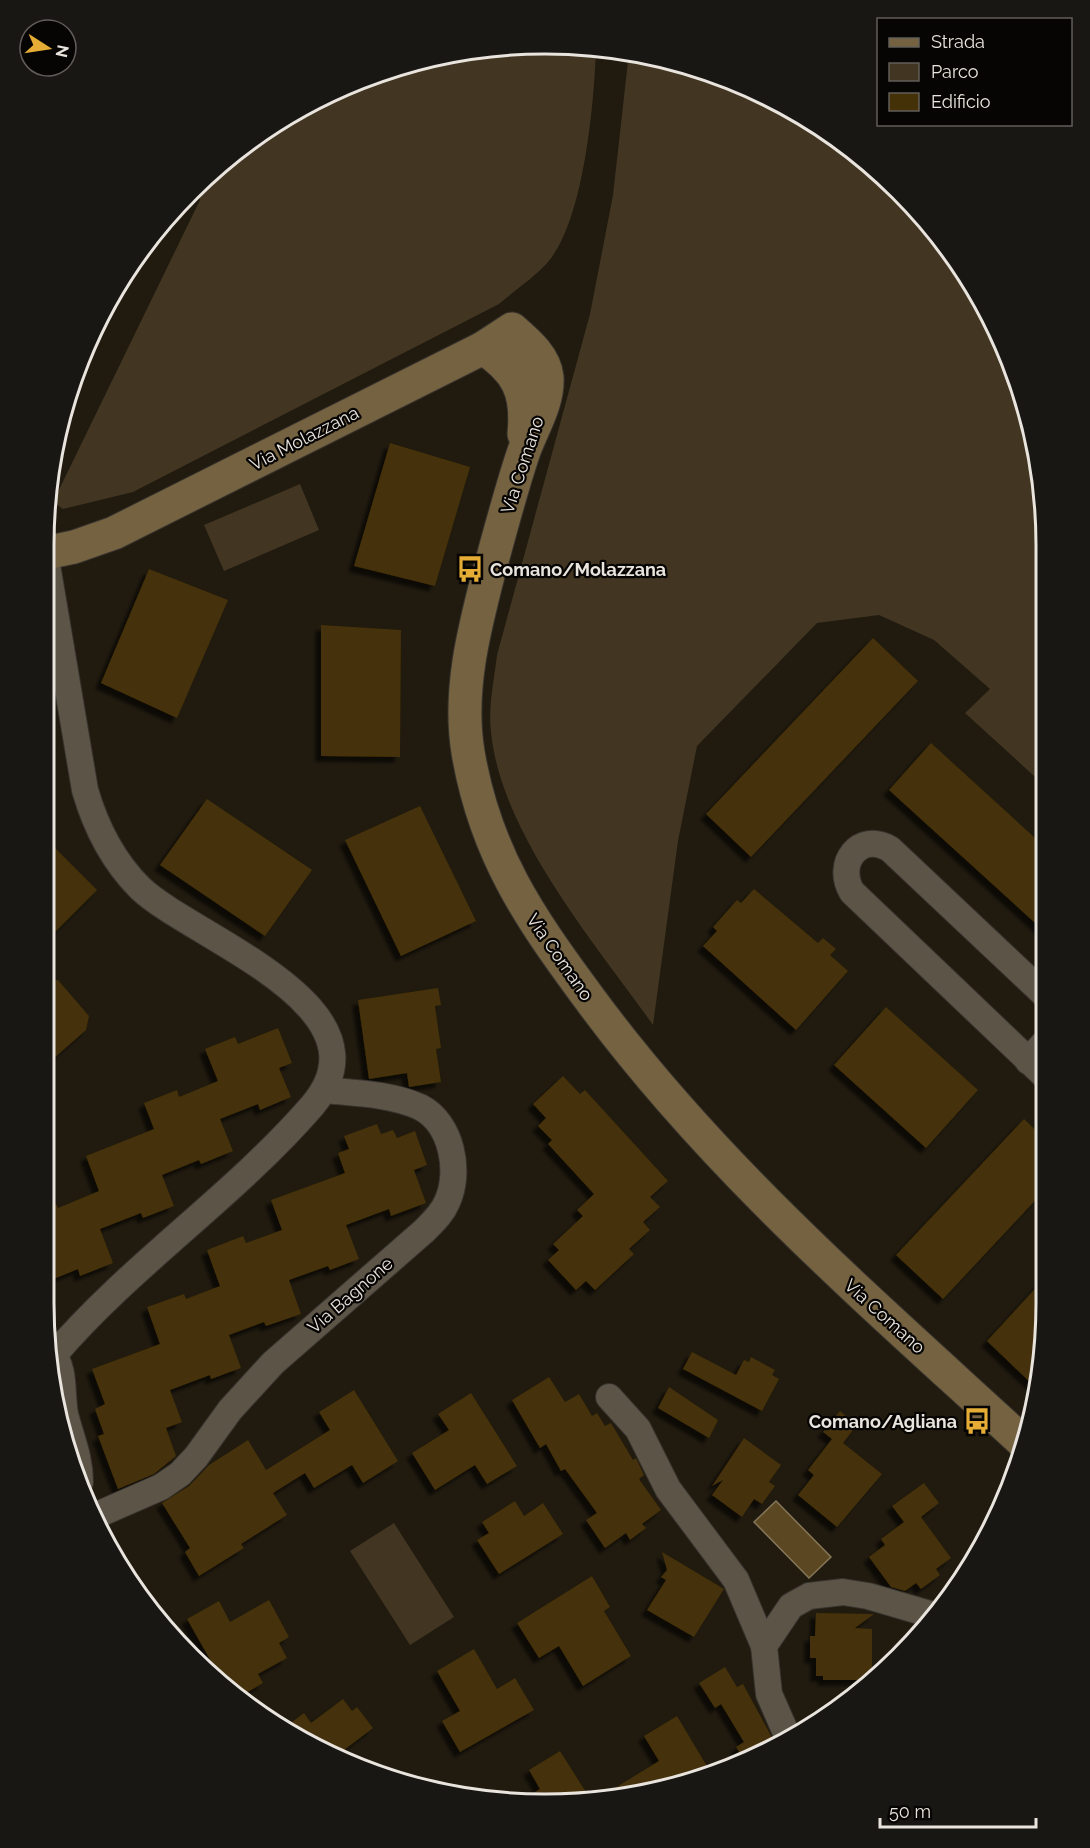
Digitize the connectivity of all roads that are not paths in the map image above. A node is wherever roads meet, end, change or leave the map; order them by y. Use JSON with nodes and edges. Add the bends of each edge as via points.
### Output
{"nodes":[{"id":1,"x":512,"y":329,"type":"joint"},
{"id":2,"x":483,"y":348,"type":"junction"},
{"id":3,"x":523,"y":453,"type":"junction"},
{"id":4,"x":54,"y":552,"type":"edge"},
{"id":5,"x":54,"y":610,"type":"edge"},
{"id":6,"x":1036,"y":986,"type":"edge"},
{"id":7,"x":1036,"y":1067,"type":"edge"},
{"id":8,"x":324,"y":1090,"type":"junction"},
{"id":9,"x":56,"y":1350,"type":"edge"},
{"id":10,"x":58,"y":1368,"type":"edge"},
{"id":11,"x":609,"y":1397,"type":"dead end"},
{"id":12,"x":64,"y":1403,"type":"edge"},
{"id":13,"x":1017,"y":1437,"type":"edge"},
{"id":14,"x":102,"y":1513,"type":"edge"},
{"id":15,"x":926,"y":1613,"type":"edge"},
{"id":16,"x":764,"y":1646,"type":"junction"},
{"id":17,"x":785,"y":1731,"type":"edge"}],
"edges":[{"from":1,"to":2,"type":"street","name":"Via Molazzana"},
{"from":1,"to":3,"type":"street","name":"Via Comano","via":[[541,359],[547,376],[542,405]]},
{"from":2,"to":3,"type":"street","via":[[505,366],[524,394]]},
{"from":2,"to":4,"type":"street","name":"Via Molazzana","via":[[156,513],[91,541]]},
{"from":3,"to":13,"type":"street","name":"Via Comano","via":[[478,617],[465,705],[468,752],[478,798],[512,884],[605,1020],[699,1134],[803,1241]]},
{"from":5,"to":8,"type":"street","via":[[85,790],[96,825],[111,853],[156,901],[274,976],[318,1015],[332,1062]]},
{"from":6,"to":7,"type":"street","via":[[890,849],[870,843],[852,853],[845,872],[852,892]]},
{"from":8,"to":9,"type":"street","via":[[273,1146]]},
{"from":8,"to":14,"type":"street","name":"Via Bagnone","via":[[402,1101],[434,1118],[444,1132],[452,1159],[451,1191],[445,1208],[267,1369],[180,1474],[161,1487]]},
{"from":10,"to":12,"type":"street"},
{"from":11,"to":16,"type":"street","via":[[638,1429],[668,1489],[736,1580]]},
{"from":15,"to":16,"type":"street","via":[[856,1593],[821,1593],[791,1606]]},
{"from":16,"to":17,"type":"street","via":[[769,1694]]}]}
